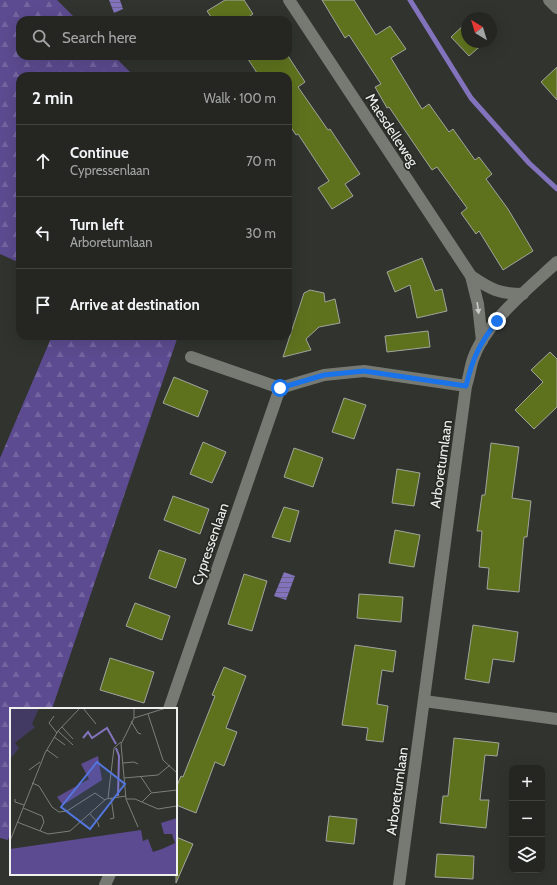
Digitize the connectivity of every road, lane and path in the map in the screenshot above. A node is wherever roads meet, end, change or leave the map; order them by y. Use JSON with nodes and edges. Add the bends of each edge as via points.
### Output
{"nodes":[{"id":1,"x":289,"y":0,"type":"edge"},
{"id":2,"x":549,"y":0,"type":"edge"},
{"id":3,"x":557,"y":8,"type":"edge"},
{"id":4,"x":557,"y":262,"type":"edge"},
{"id":5,"x":471,"y":276,"type":"junction"},
{"id":6,"x":523,"y":294,"type":"junction"},
{"id":7,"x":482,"y":340,"type":"junction"},
{"id":8,"x":191,"y":357,"type":"dead end"},
{"id":9,"x":466,"y":386,"type":"junction"},
{"id":10,"x":280,"y":388,"type":"junction"},
{"id":11,"x":424,"y":701,"type":"junction"},
{"id":12,"x":168,"y":708,"type":"edge"},
{"id":13,"x":557,"y":719,"type":"edge"},
{"id":14,"x":110,"y":875,"type":"edge"},
{"id":15,"x":105,"y":885,"type":"edge"},
{"id":16,"x":399,"y":885,"type":"edge"}],
"edges":[{"from":1,"to":5,"type":"street","name":"Maesdelleweg"},
{"from":2,"to":3,"type":"street"},
{"from":4,"to":6,"type":"street","name":"Arboretumlaan"},
{"from":5,"to":6,"type":"street","name":"Maesdelleweg","via":[[489,288],[505,294]]},
{"from":5,"to":7,"type":"street","name":"Maesdelleweg","one_way":true,"via":[[478,304]]},
{"from":6,"to":7,"type":"street","name":"Arboretumlaan"},
{"from":7,"to":9,"type":"street","name":"Arboretumlaan","via":[[473,359]]},
{"from":8,"to":10,"type":"street"},
{"from":9,"to":10,"type":"street","via":[[364,371],[324,375]]},
{"from":9,"to":11,"type":"street","name":"Arboretumlaan"},
{"from":10,"to":12,"type":"street","name":"Cypressenlaan"},
{"from":11,"to":13,"type":"street"},
{"from":11,"to":16,"type":"street","name":"Arboretumlaan"},
{"from":14,"to":15,"type":"street"}]}
